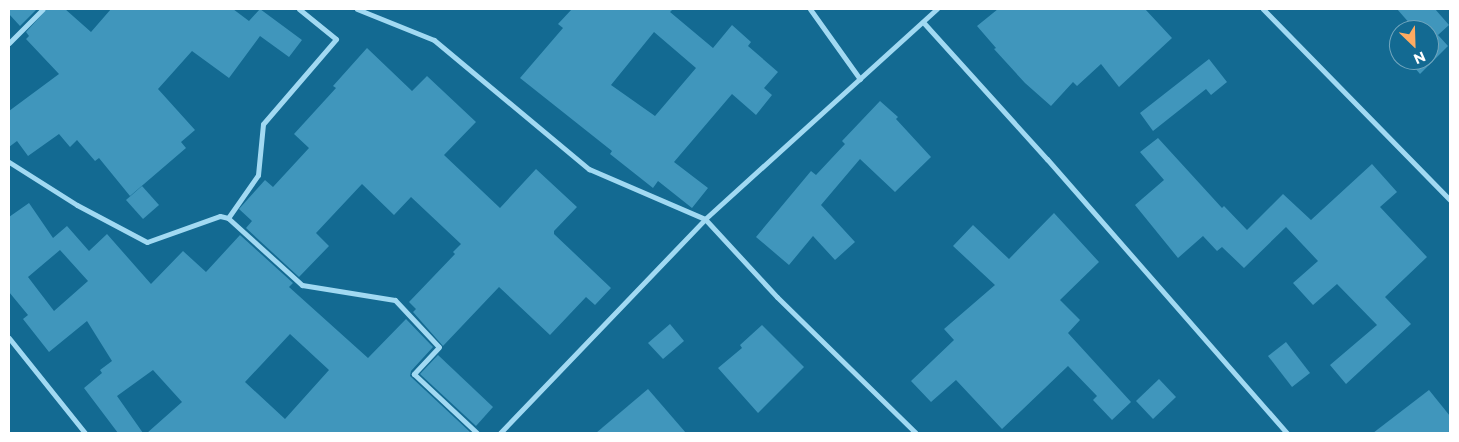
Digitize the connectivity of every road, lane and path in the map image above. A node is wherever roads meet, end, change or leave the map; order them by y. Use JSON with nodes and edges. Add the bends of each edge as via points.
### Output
{"nodes":[{"id":1,"x":43,"y":9,"type":"edge"},
{"id":2,"x":299,"y":9,"type":"edge"},
{"id":3,"x":357,"y":9,"type":"edge"},
{"id":4,"x":810,"y":9,"type":"edge"},
{"id":5,"x":937,"y":9,"type":"edge"},
{"id":6,"x":1263,"y":9,"type":"edge"},
{"id":7,"x":923,"y":22,"type":"junction"},
{"id":8,"x":9,"y":43,"type":"edge"},
{"id":9,"x":860,"y":78,"type":"junction"},
{"id":10,"x":9,"y":162,"type":"edge"},
{"id":11,"x":1450,"y":200,"type":"edge"},
{"id":12,"x":228,"y":218,"type":"junction"},
{"id":13,"x":705,"y":220,"type":"junction"},
{"id":14,"x":9,"y":338,"type":"edge"},
{"id":15,"x":85,"y":433,"type":"edge"},
{"id":16,"x":477,"y":433,"type":"edge"},
{"id":17,"x":500,"y":433,"type":"edge"},
{"id":18,"x":916,"y":433,"type":"edge"},
{"id":19,"x":1287,"y":433,"type":"edge"}],
"edges":[{"from":1,"to":8,"type":"street"},
{"from":2,"to":12,"type":"street","via":[[336,39],[264,124],[258,176]]},
{"from":3,"to":13,"type":"street","via":[[434,40],[589,169]]},
{"from":4,"to":9,"type":"street"},
{"from":5,"to":7,"type":"street"},
{"from":6,"to":11,"type":"street"},
{"from":7,"to":9,"type":"street"},
{"from":7,"to":19,"type":"street"},
{"from":9,"to":13,"type":"street"},
{"from":10,"to":12,"type":"street","via":[[77,205],[147,242],[220,216]]},
{"from":12,"to":16,"type":"street","via":[[302,286],[395,300],[439,347],[414,374]]},
{"from":13,"to":17,"type":"street"},
{"from":13,"to":18,"type":"street","via":[[777,297]]},
{"from":14,"to":15,"type":"street"}]}
